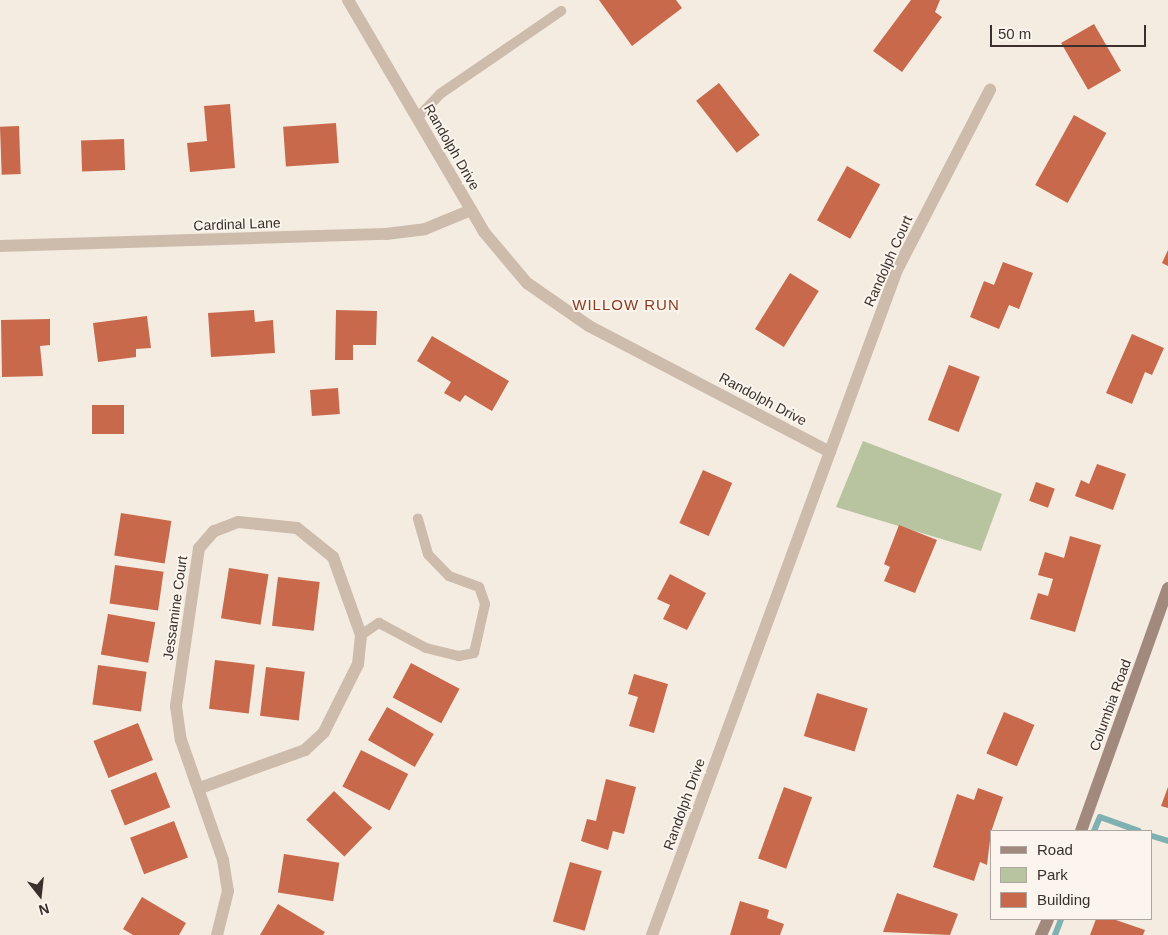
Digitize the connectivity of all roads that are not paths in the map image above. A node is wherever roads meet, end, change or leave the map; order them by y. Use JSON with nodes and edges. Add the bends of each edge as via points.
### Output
{"nodes":[{"id":1,"x":348,"y":0,"type":"edge"},
{"id":2,"x":561,"y":11,"type":"dead end"},
{"id":3,"x":990,"y":90,"type":"dead end"},
{"id":4,"x":418,"y":117,"type":"junction"},
{"id":5,"x":471,"y":210,"type":"junction"},
{"id":6,"x":0,"y":246,"type":"edge"},
{"id":7,"x":830,"y":452,"type":"junction"},
{"id":8,"x":418,"y":518,"type":"dead end"},
{"id":9,"x":1168,"y":588,"type":"edge"},
{"id":10,"x":361,"y":635,"type":"junction"},
{"id":11,"x":200,"y":788,"type":"junction"},
{"id":12,"x":1080,"y":830,"type":"edge"},
{"id":13,"x":1048,"y":920,"type":"edge"},
{"id":14,"x":217,"y":935,"type":"edge"},
{"id":15,"x":652,"y":935,"type":"edge"},
{"id":16,"x":1041,"y":935,"type":"edge"}],
"edges":[{"from":1,"to":4,"type":"street","name":"Randolph Drive"},
{"from":2,"to":4,"type":"lane","via":[[446,90]]},
{"from":3,"to":7,"type":"street","name":"Randolph Court","via":[[897,270]]},
{"from":4,"to":5,"type":"street","name":"Randolph Drive"},
{"from":5,"to":6,"type":"street","name":"Cardinal Lane","via":[[425,229],[386,234]]},
{"from":5,"to":7,"type":"street","name":"Randolph Drive","via":[[501,254],[549,302]]},
{"from":7,"to":15,"type":"street","name":"Randolph Drive"},
{"from":8,"to":10,"type":"lane","via":[[428,554],[449,576],[479,588],[485,604],[474,653],[459,656],[426,648],[379,623]]},
{"from":9,"to":12,"type":"street","name":"Columbia Road"},
{"from":10,"to":11,"type":"street","name":"Jessamine Court","via":[[358,664],[324,732],[304,750]]},
{"from":10,"to":11,"type":"street","name":"Jessamine Court","via":[[333,557],[297,528],[238,522],[214,531],[199,548],[176,706],[181,740]]},
{"from":11,"to":14,"type":"street","via":[[228,891]]},
{"from":13,"to":16,"type":"street"}]}
